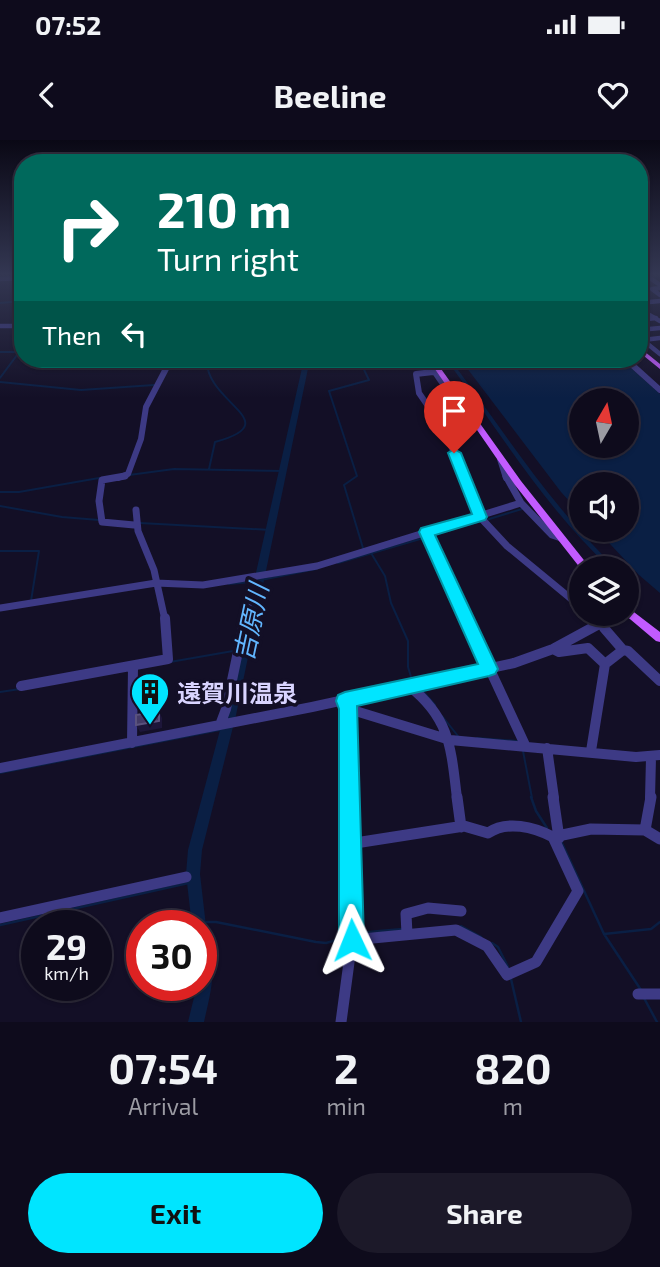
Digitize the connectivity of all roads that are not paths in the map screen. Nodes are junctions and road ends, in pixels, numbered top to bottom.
1 (648, 344) edge
2 (653, 348) junction
3 (660, 348) edge
4 (660, 354) edge
5 (166, 368) edge
6 (426, 368) edge
7 (433, 368) edge
8 (434, 368) edge
9 (635, 368) edge
10 (448, 385) junction
11 (660, 390) edge
12 (500, 459) junction
13 (520, 503) junction
14 (136, 510) dead end
15 (480, 517) junction
16 (134, 525) junction
17 (426, 532) junction
18 (561, 538) junction
19 (576, 556) edge
20 (254, 578) junction
21 (156, 583) junction
22 (569, 597) edge
23 (0, 608) edge
24 (639, 621) edge
25 (595, 626) edge
26 (604, 628) dead end
27 (660, 638) edge
28 (553, 649) junction
29 (623, 650) junction
30 (605, 664) junction
31 (133, 667) junction
32 (489, 669) junction
33 (660, 681) edge
34 (409, 686) junction
35 (21, 687) dead end
36 (347, 705) junction
37 (220, 725) junction
38 (450, 740) junction
39 (132, 743) junction
40 (526, 747) junction
41 (547, 748) junction
42 (591, 751) junction
43 (656, 757) edge
44 (0, 768) edge
45 (461, 827) junction
46 (645, 830) junction
47 (556, 837) junction
48 (660, 839) edge
49 (349, 844) junction
50 (186, 877) dead end
51 (461, 911) dead end
52 (0, 918) edge
53 (407, 933) junction
54 (352, 940) junction
55 (638, 994) dead end
56 (660, 994) edge
57 (341, 1022) edge

1 - 2 street
2 - 3 street
2 - 4 street
5 - 16 street
6 - 15 street
7 - 10 street
8 - 10 main road
9 - 11 street
10 - 12 main road
12 - 13 street
12 - 18 main road
13 - 15 street
13 - 18 street
14 - 16 street
15 - 17 street
15 - 22 street
16 - 21 street
17 - 20 street
17 - 32 street
18 - 19 main road
20 - 21 street
20 - 37 street
21 - 23 street
21 - 31 street
24 - 27 main road
25 - 28 street
26 - 29 street
28 - 30 street
28 - 32 street
29 - 30 street
29 - 33 street
30 - 42 street
31 - 35 street
31 - 39 street
32 - 34 street
32 - 40 street
34 - 36 street
34 - 38 street
36 - 37 street
36 - 38 street
36 - 49 street
37 - 39 street
38 - 40 street
38 - 45 street
39 - 44 street
40 - 41 street
41 - 42 street
41 - 47 street
42 - 43 street
43 - 46 street
45 - 47 street
45 - 49 street
46 - 47 street
46 - 48 street
47 - 53 street
49 - 54 street
50 - 52 street
51 - 53 street
53 - 54 street
54 - 57 street
55 - 56 street

